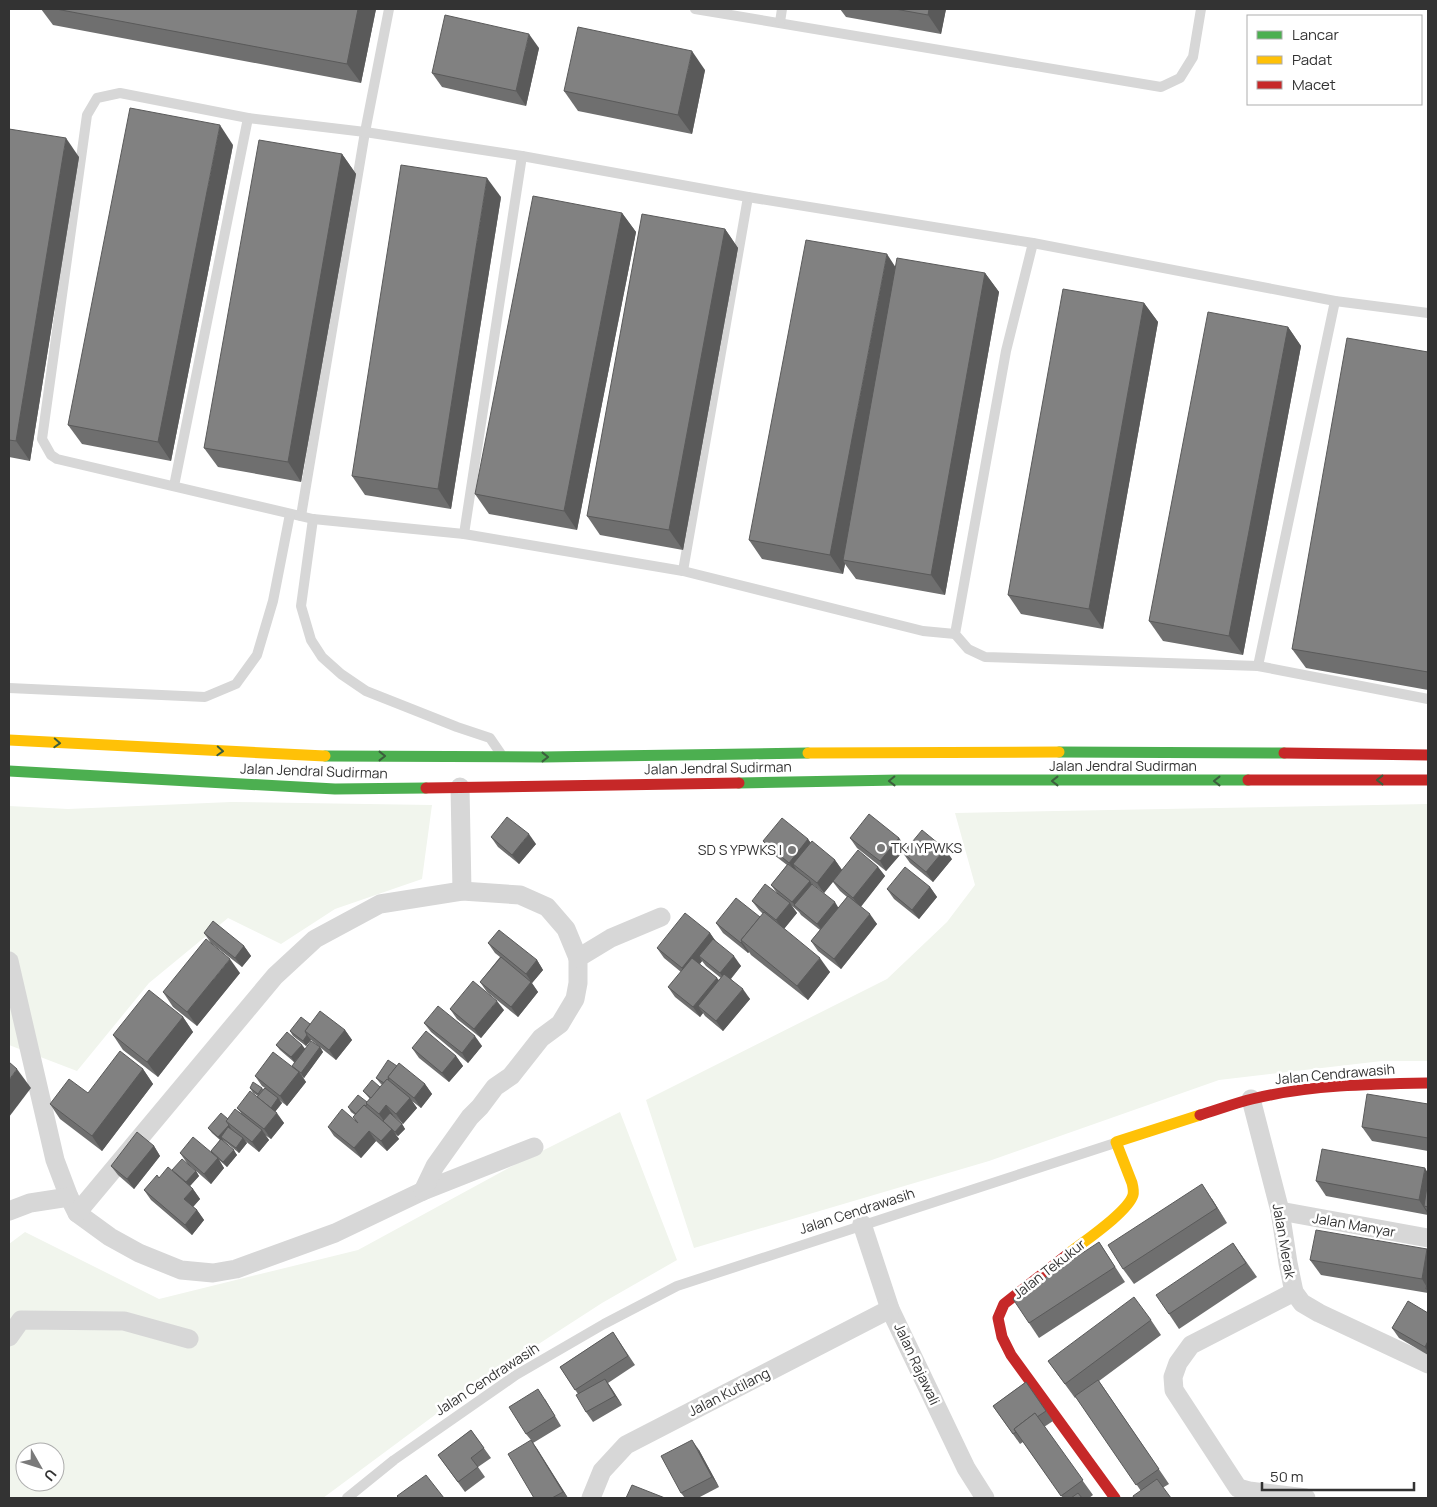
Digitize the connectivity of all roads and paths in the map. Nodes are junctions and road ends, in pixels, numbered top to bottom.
1 (389, 9) edge
2 (695, 9) edge
3 (782, 9) edge
4 (1201, 9) edge
5 (780, 22) junction
6 (248, 118) junction
7 (365, 132) junction
8 (522, 156) junction
9 (748, 197) junction
10 (1033, 243) junction
11 (1335, 301) junction
12 (1428, 314) edge
13 (174, 486) junction
14 (290, 514) junction
15 (301, 516) junction
16 (314, 519) junction
17 (464, 534) junction
18 (684, 571) junction
19 (955, 634) junction
20 (1258, 666) junction
21 (9, 688) edge
22 (1428, 699) edge
23 (9, 740) edge
24 (1428, 755) edge
25 (503, 757) junction
26 (9, 771) edge
27 (1428, 780) edge
28 (460, 787) junction
29 (462, 891) junction
30 (661, 917) dead end
31 (578, 958) junction
32 (9, 961) edge
33 (1428, 1083) edge
34 (1251, 1099) junction
35 (1116, 1142) junction
36 (534, 1147) dead end
37 (423, 1191) junction
38 (73, 1205) junction
39 (9, 1211) edge
40 (1280, 1211) junction
41 (862, 1224) junction
42 (1428, 1238) edge
43 (1294, 1292) junction
44 (890, 1309) junction
45 (9, 1337) edge
46 (189, 1339) dead end
47 (1428, 1364) edge
48 (347, 1498) edge
49 (591, 1498) edge
50 (984, 1498) edge
51 (1115, 1498) edge
52 (1306, 1498) edge

1 - 7 lane
2 - 5 lane
3 - 5 lane
4 - 5 lane
6 - 7 lane
6 - 13 lane
6 - 13 lane
7 - 8 lane
7 - 15 lane
8 - 9 lane
8 - 17 lane
9 - 10 lane
9 - 18 lane
10 - 11 lane
10 - 19 lane
11 - 12 lane
11 - 20 lane
13 - 14 lane
14 - 15 lane
14 - 21 lane
15 - 16 lane
16 - 17 lane
16 - 25 lane
17 - 18 lane
18 - 19 lane
19 - 20 lane
20 - 22 lane
23 -> 25 main road, Jalan Jendral Sudirman
25 -> 24 main road, Jalan Jendral Sudirman
26 - 28 main road, Jalan Jendral Sudirman
27 -> 28 main road, Jalan Jendral Sudirman
28 - 29 street
29 - 31 street
29 - 38 street
30 - 31 street
31 - 37 street
32 - 38 street
33 - 34 main road, Jalan Cendrawasih
34 - 35 main road, Jalan Cendrawasih
34 - 40 street, Jalan Merak
35 - 41 lane, Jalan Cendrawasih
35 - 51 main road, Jalan Tekukur
36 - 37 street
37 - 38 street
38 - 39 street
40 - 42 street, Jalan Manyar
40 - 43 street, Jalan Merak
41 - 44 street, Jalan Rajawali
41 - 48 lane, Jalan Cendrawasih
43 - 47 street, Jalan Merak
43 - 52 street
44 - 49 street, Jalan Kutilang
44 - 50 street, Jalan Rajawali
45 - 46 street

